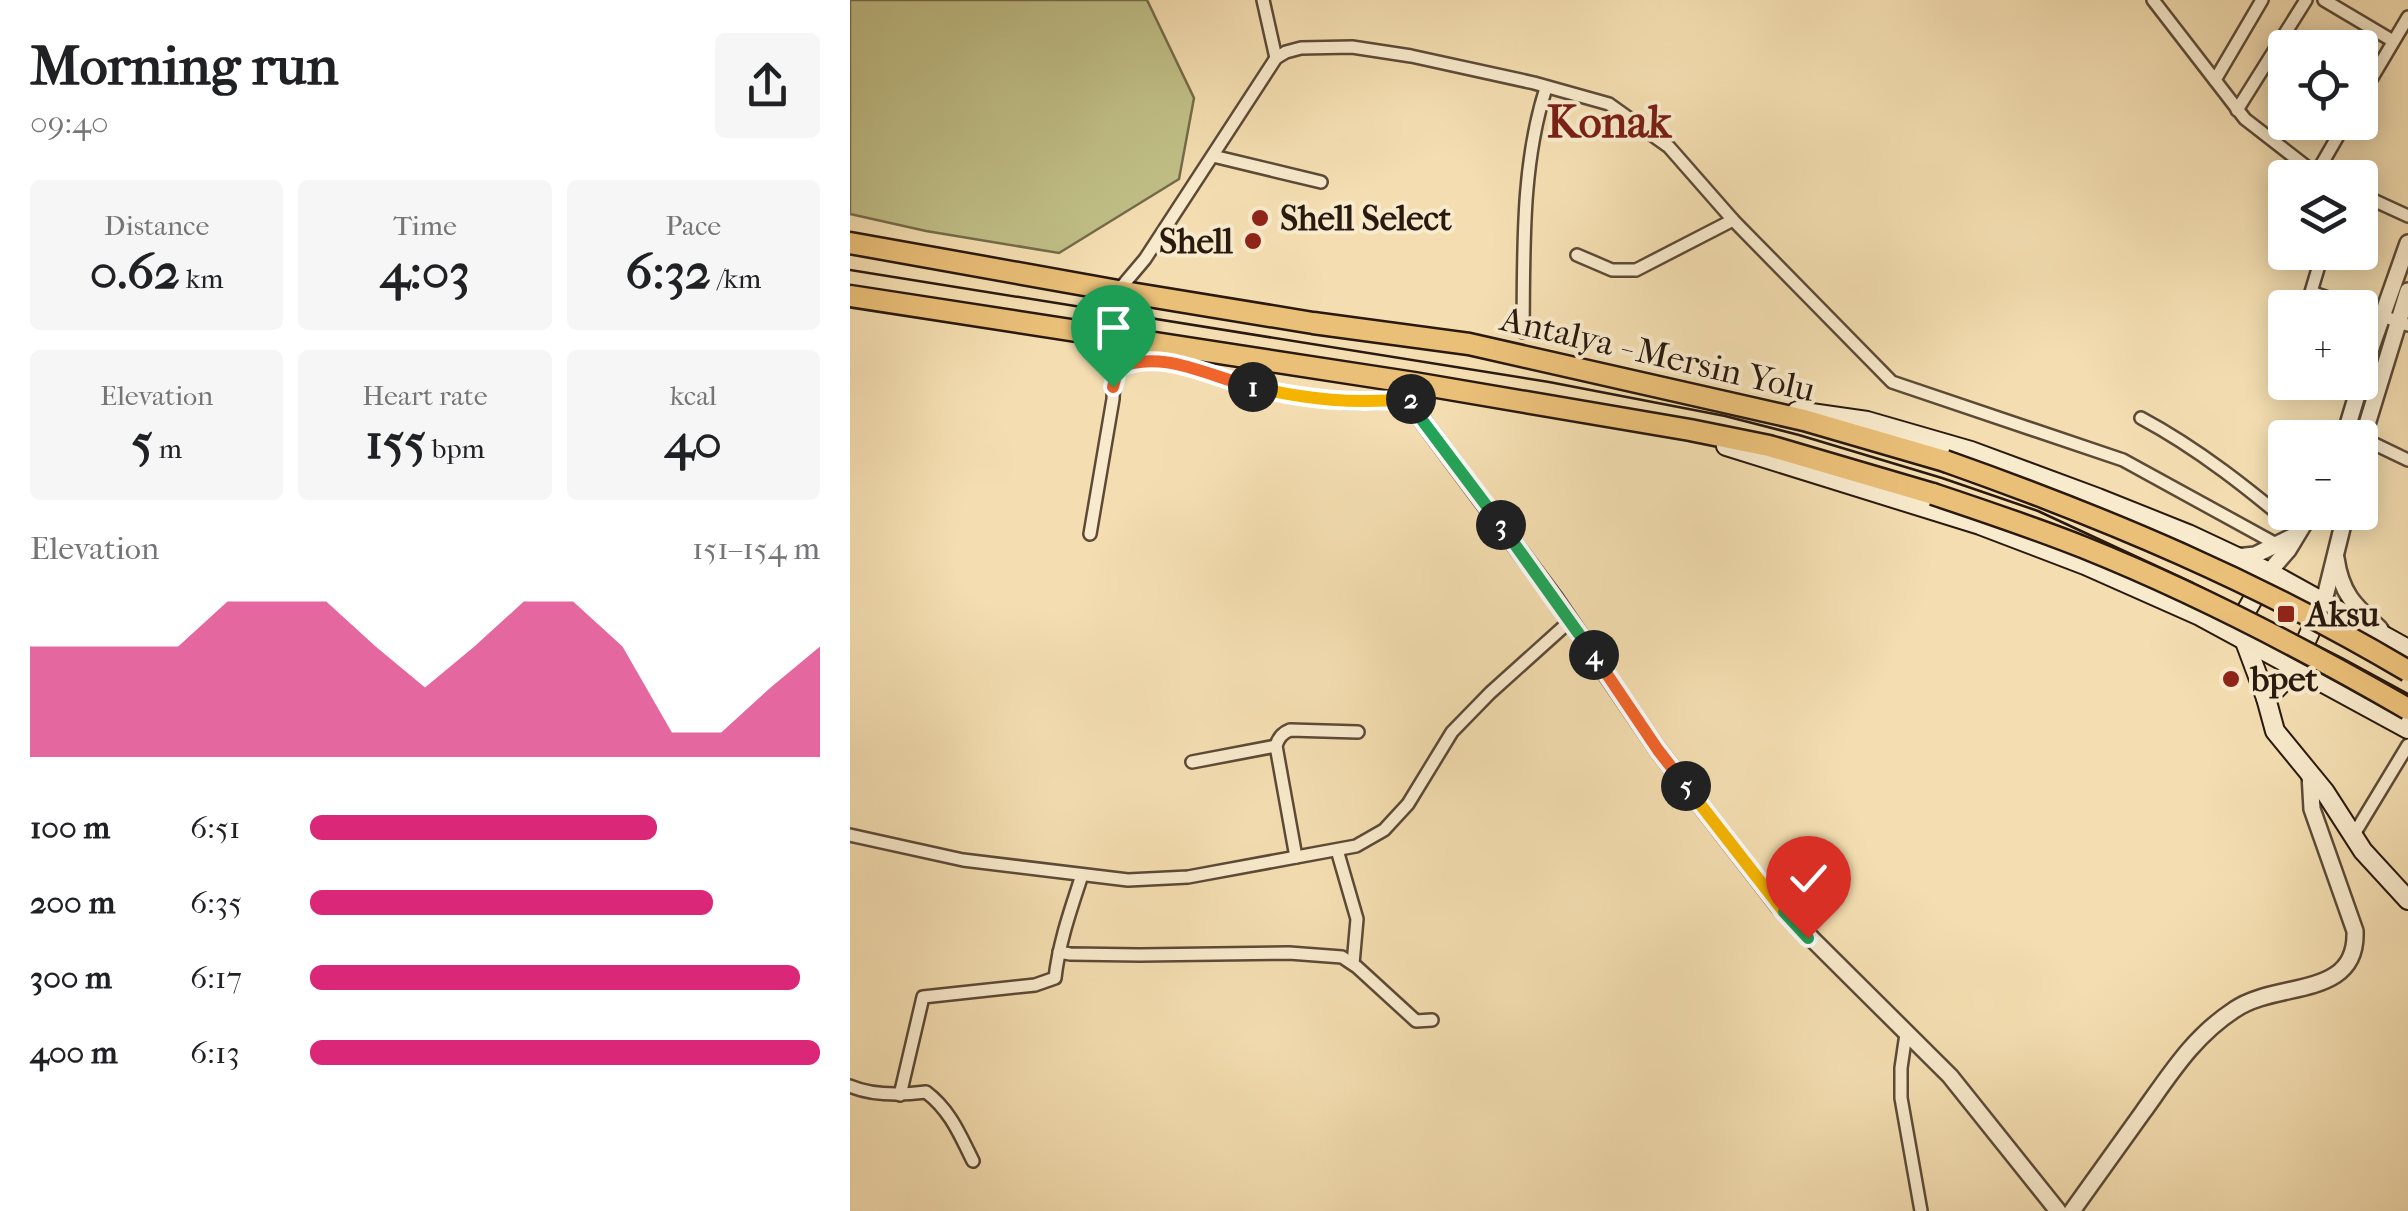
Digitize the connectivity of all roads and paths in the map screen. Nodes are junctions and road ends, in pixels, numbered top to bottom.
1 (1263, 0) edge
2 (2154, 0) edge
3 (2262, 0) edge
4 (2306, 0) edge
5 (2324, 0) edge
6 (2408, 16) edge
7 (2394, 41) junction
8 (1276, 58) junction
9 (2378, 68) edge
10 (2214, 80) junction
11 (1546, 88) junction
12 (2238, 110) junction
13 (1213, 156) junction
14 (2299, 160) edge
15 (1320, 182) dead end
16 (2378, 202) edge
17 (2408, 216) edge
18 (1733, 220) junction
19 (850, 243) edge
20 (2408, 244) edge
21 (1577, 255) dead end
22 (1118, 291) junction
23 (2408, 291) edge
24 (850, 296) edge
25 (2396, 321) edge
26 (1523, 332) dead end
27 (1416, 391) junction
28 (1730, 402) junction
29 (1600, 414) junction
30 (2141, 418) dead end
31 (2352, 420) edge
32 (2367, 420) edge
33 (2378, 449) edge
34 (2408, 460) edge
35 (2342, 530) edge
36 (2300, 532) junction
37 (1090, 534) dead end
38 (2278, 545) junction
39 (2236, 556) junction
40 (2336, 558) junction
41 (2269, 572) junction
42 (2324, 601) junction
43 (1570, 621) junction
44 (2244, 638) junction
45 (2390, 639) junction
46 (2408, 649) edge
47 (2293, 666) junction
48 (2408, 672) edge
49 (2266, 698) junction
50 (2408, 709) edge
51 (2408, 729) edge
52 (1358, 732) dead end
53 (2408, 744) edge
54 (1276, 746) junction
55 (1192, 762) dead end
56 (2310, 774) junction
57 (850, 835) edge
58 (2354, 836) junction
59 (1337, 850) junction
60 (1296, 857) junction
61 (1082, 875) junction
62 (2407, 897) edge
63 (1059, 952) junction
64 (1353, 964) junction
65 (1432, 1020) dead end
66 (1906, 1034) junction
67 (850, 1086) edge
68 (900, 1095) junction
69 (973, 1162) dead end
70 (1921, 1211) edge
71 (2058, 1211) edge
72 (2072, 1211) edge

1 - 8 street
2 - 10 street
3 - 10 street
4 - 12 street
5 - 7 street
6 - 7 street
7 - 9 street
8 - 11 street
8 - 13 street
10 - 12 street
11 - 18 street
11 - 26 street
12 - 14 street
13 - 15 street
13 - 22 street
16 - 17 street
18 - 21 street
18 - 38 street
19 - 22 highway, Antalya - Mersin Yolu
20 - 25 street
22 - 28 highway, Antalya - Mersin Yolu
23 - 25 street
24 - 27 highway, Antalya - Mersin Yolu
25 - 31 street
25 - 32 street
27 - 29 highway, Antalya - Mersin Yolu
27 - 37 street
27 - 43 street
28 - 39 main road
28 - 48 highway, Antalya - Mersin Yolu, bridge
29 - 44 main road
29 - 50 highway, Antalya - Mersin Yolu, bridge
30 - 36 street
33 - 34 street
35 - 40 street
36 - 38 street
36 - 41 street
38 - 39 street
39 - 41 main road
40 - 42 street
40 - 45 street
41 - 42 main road
41 - 44 main road
42 - 45 main road
42 - 47 main road
43 - 59 street
43 - 66 street
44 - 47 main road
44 - 49 main road
45 - 46 main road
47 - 49 main road
47 - 51 main road
49 - 56 main road
52 - 54 street
53 - 58 street
54 - 55 street
54 - 60 street
56 - 58 main road
56 - 72 street
57 - 61 street
58 - 62 main road
59 - 60 street
59 - 64 street
60 - 61 street
61 - 63 street
63 - 64 street
63 - 68 street
64 - 65 street
66 - 70 street
66 - 71 street
67 - 68 street
68 - 69 street

